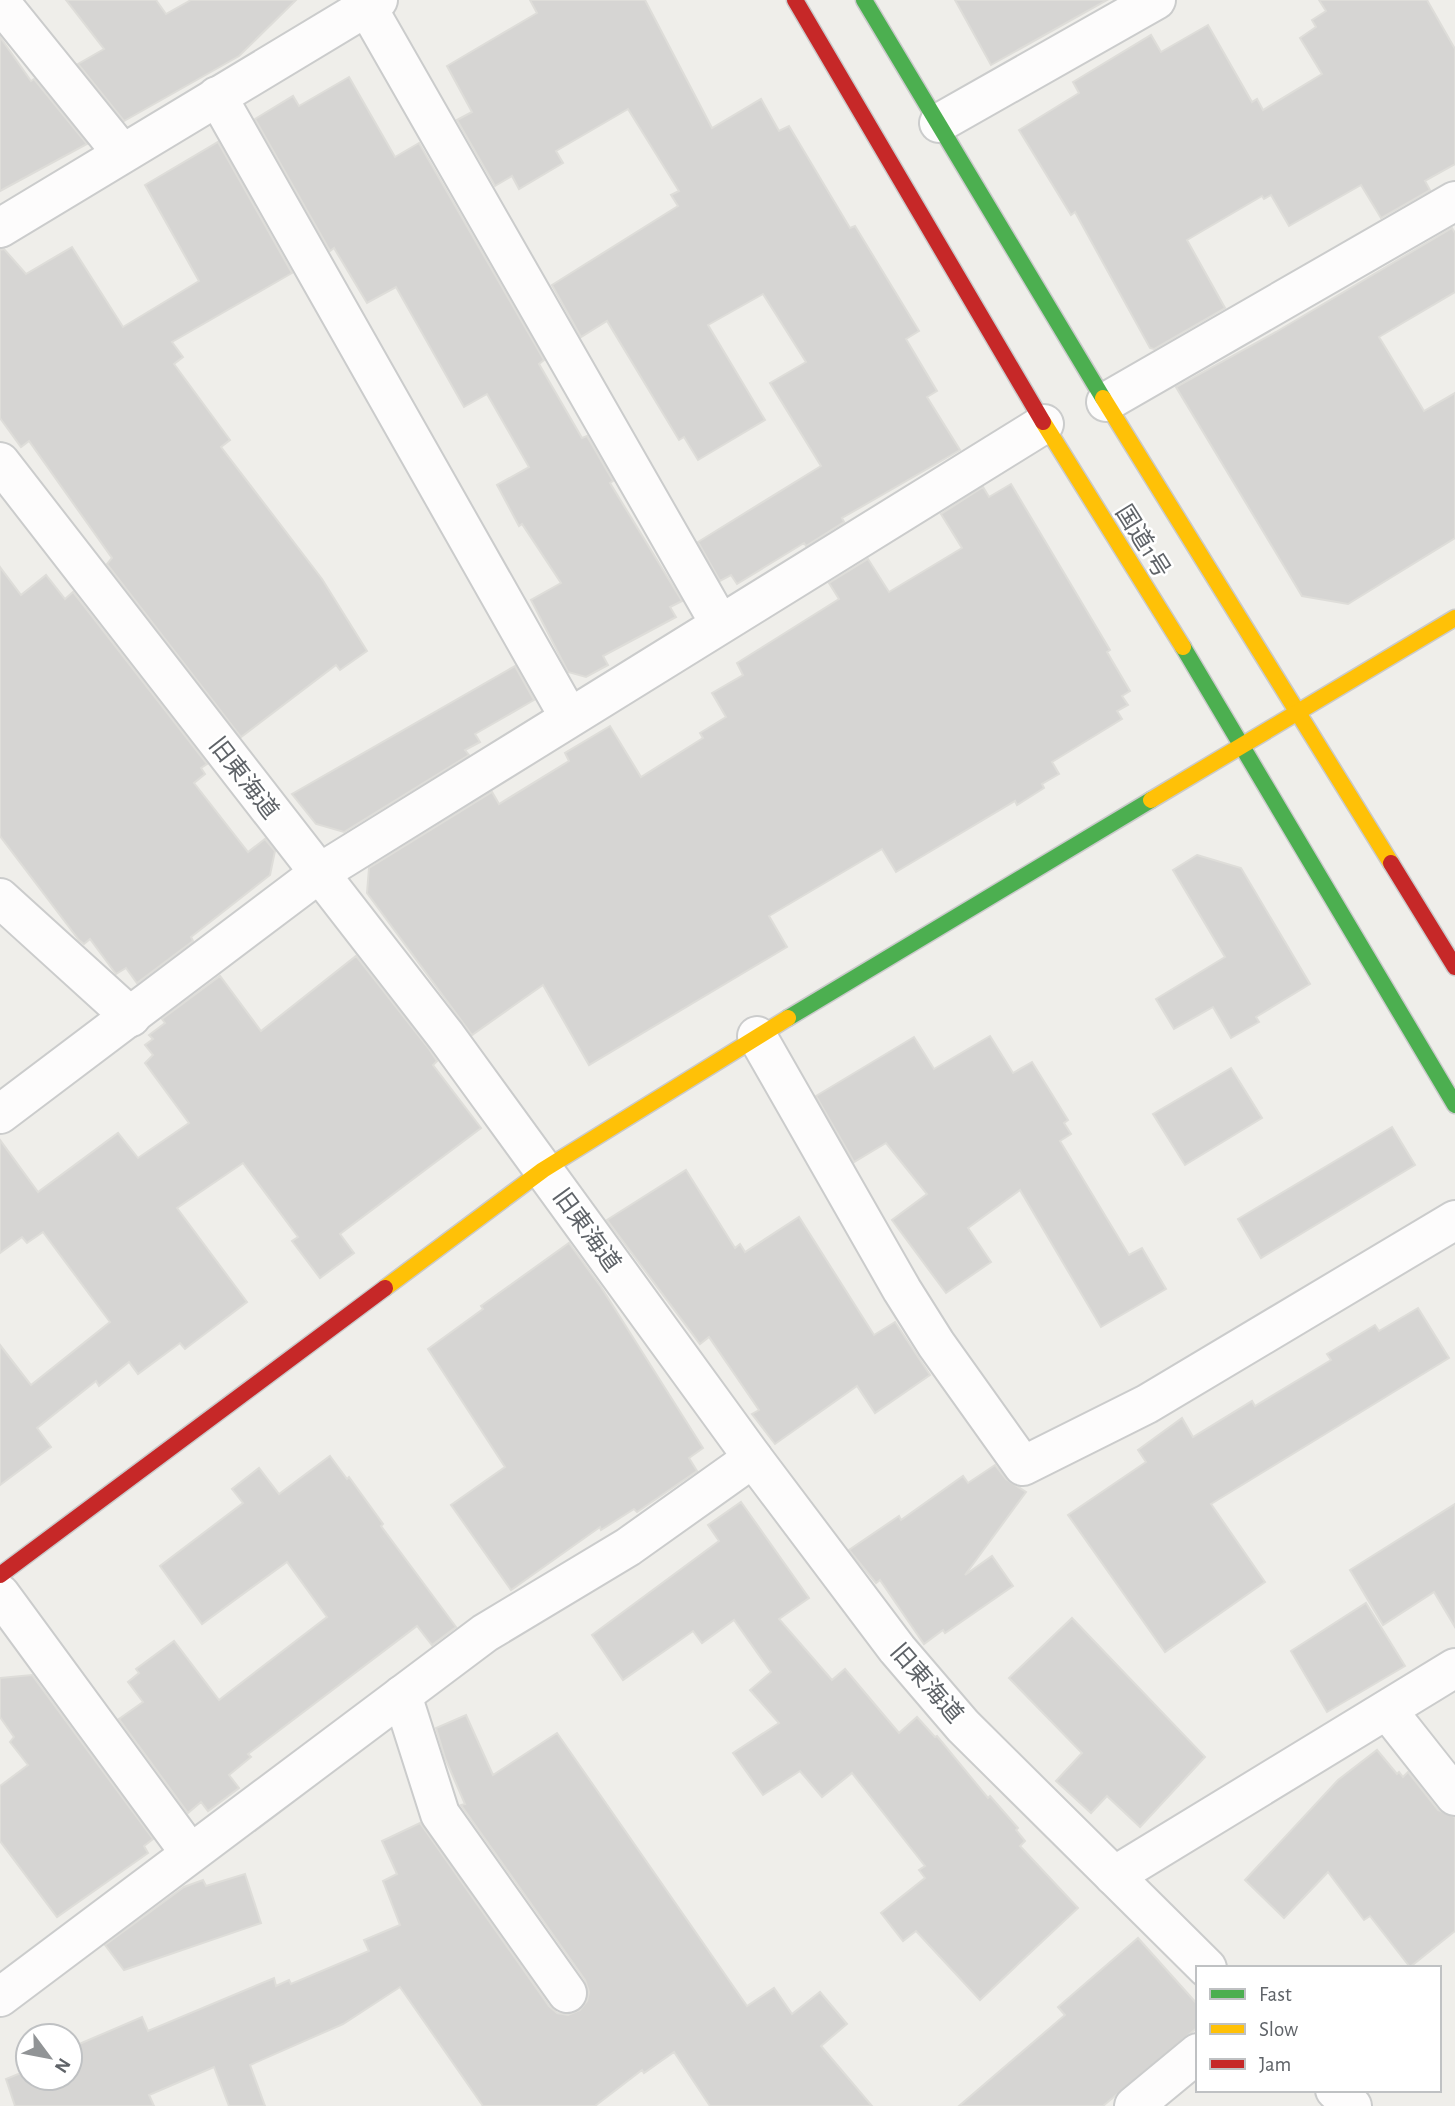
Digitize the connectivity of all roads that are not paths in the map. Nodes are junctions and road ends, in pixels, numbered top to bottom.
1 (795, 0) edge
2 (864, 0) edge
3 (1156, 0) edge
4 (0, 2) edge
5 (370, 2) edge
6 (217, 96) junction
7 (939, 123) junction
8 (122, 153) junction
9 (1455, 201) edge
10 (0, 228) edge
11 (1106, 402) junction
12 (1044, 424) junction
13 (0, 462) edge
14 (1455, 618) edge
15 (720, 624) junction
16 (1298, 711) junction
17 (569, 717) junction
18 (1242, 743) junction
19 (318, 874) junction
20 (0, 898) edge
21 (1455, 967) edge
22 (131, 1017) junction
23 (757, 1036) junction
24 (1455, 1105) edge
25 (0, 1114) edge
26 (543, 1170) junction
27 (1455, 1220) edge
28 (753, 1458) junction
29 (0, 1574) edge
30 (0, 1594) edge
31 (1455, 1668) edge
32 (402, 1695) junction
33 (1387, 1710) junction
34 (1455, 1796) edge
35 (190, 1853) junction
36 (1114, 1876) junction
37 (1205, 1966) edge
38 (567, 1993) dead end
39 (0, 1997) edge
40 (1196, 2055) edge
41 (1337, 2092) edge
42 (1134, 2106) edge
43 (1352, 2106) edge

1 - 12 main road, 国道1号
2 - 7 main road, 国道1号
3 - 7 street
4 - 8 street
5 - 6 street
5 - 15 street
6 - 8 street
6 - 17 street
7 - 11 main road, 国道1号
8 - 10 street
9 - 11 street
11 - 16 main road, 国道1号
12 - 15 street
12 - 18 main road, 国道1号
13 - 19 street, 旧東海道
14 - 16 main road
15 - 17 street
16 - 18 main road
16 - 21 main road, 国道1号
17 - 19 street
18 - 23 main road
18 - 24 main road, 国道1号
19 - 22 street
19 - 26 street, 旧東海道
20 - 22 street
22 - 25 street
23 - 26 main road
23 - 27 street
26 - 28 street, 旧東海道
26 - 29 main road
28 - 32 street
28 - 36 street, 旧東海道
30 - 35 street
31 - 33 street
32 - 35 street
32 - 38 street
33 - 34 street
33 - 36 street
35 - 39 street
36 - 37 street, 旧東海道
40 - 42 street
41 - 43 street

